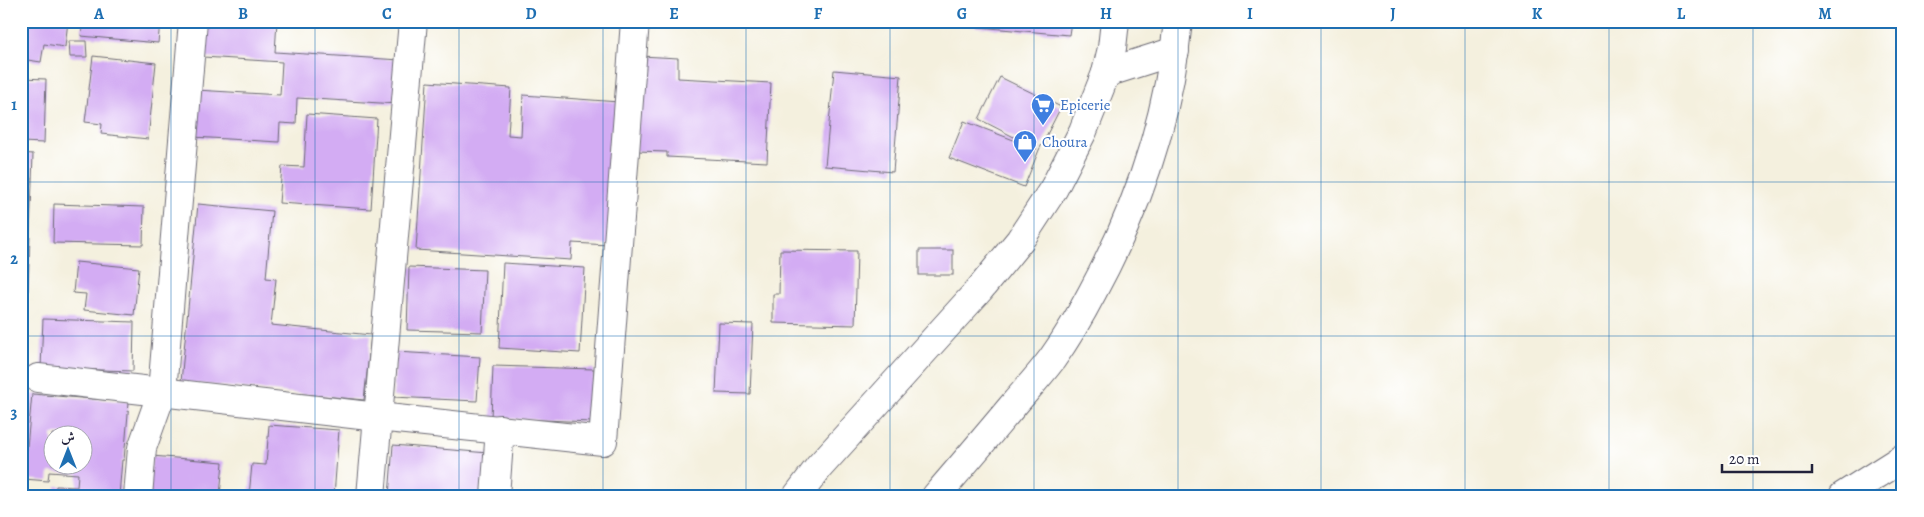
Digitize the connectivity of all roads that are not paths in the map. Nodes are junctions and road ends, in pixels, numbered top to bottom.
1 (193, 21) edge
2 (413, 21) edge
3 (635, 21) edge
4 (1115, 21) edge
5 (1178, 21) edge
6 (1175, 51) junction
7 (1106, 73) junction
8 (38, 378) dead end
9 (162, 392) junction
10 (378, 417) junction
11 (500, 429) junction
12 (1903, 458) edge
13 (138, 496) edge
14 (371, 496) edge
15 (495, 496) edge
16 (797, 496) edge
17 (936, 496) edge
18 (1843, 496) edge

1 - 9 main road
2 - 10 main road
3 - 11 main road
4 - 7 main road
5 - 6 main road
6 - 7 main road
6 - 17 main road
7 - 16 main road
8 - 9 main road
9 - 10 main road
9 - 13 main road
10 - 11 main road
10 - 14 main road
11 - 15 main road
12 - 18 main road

